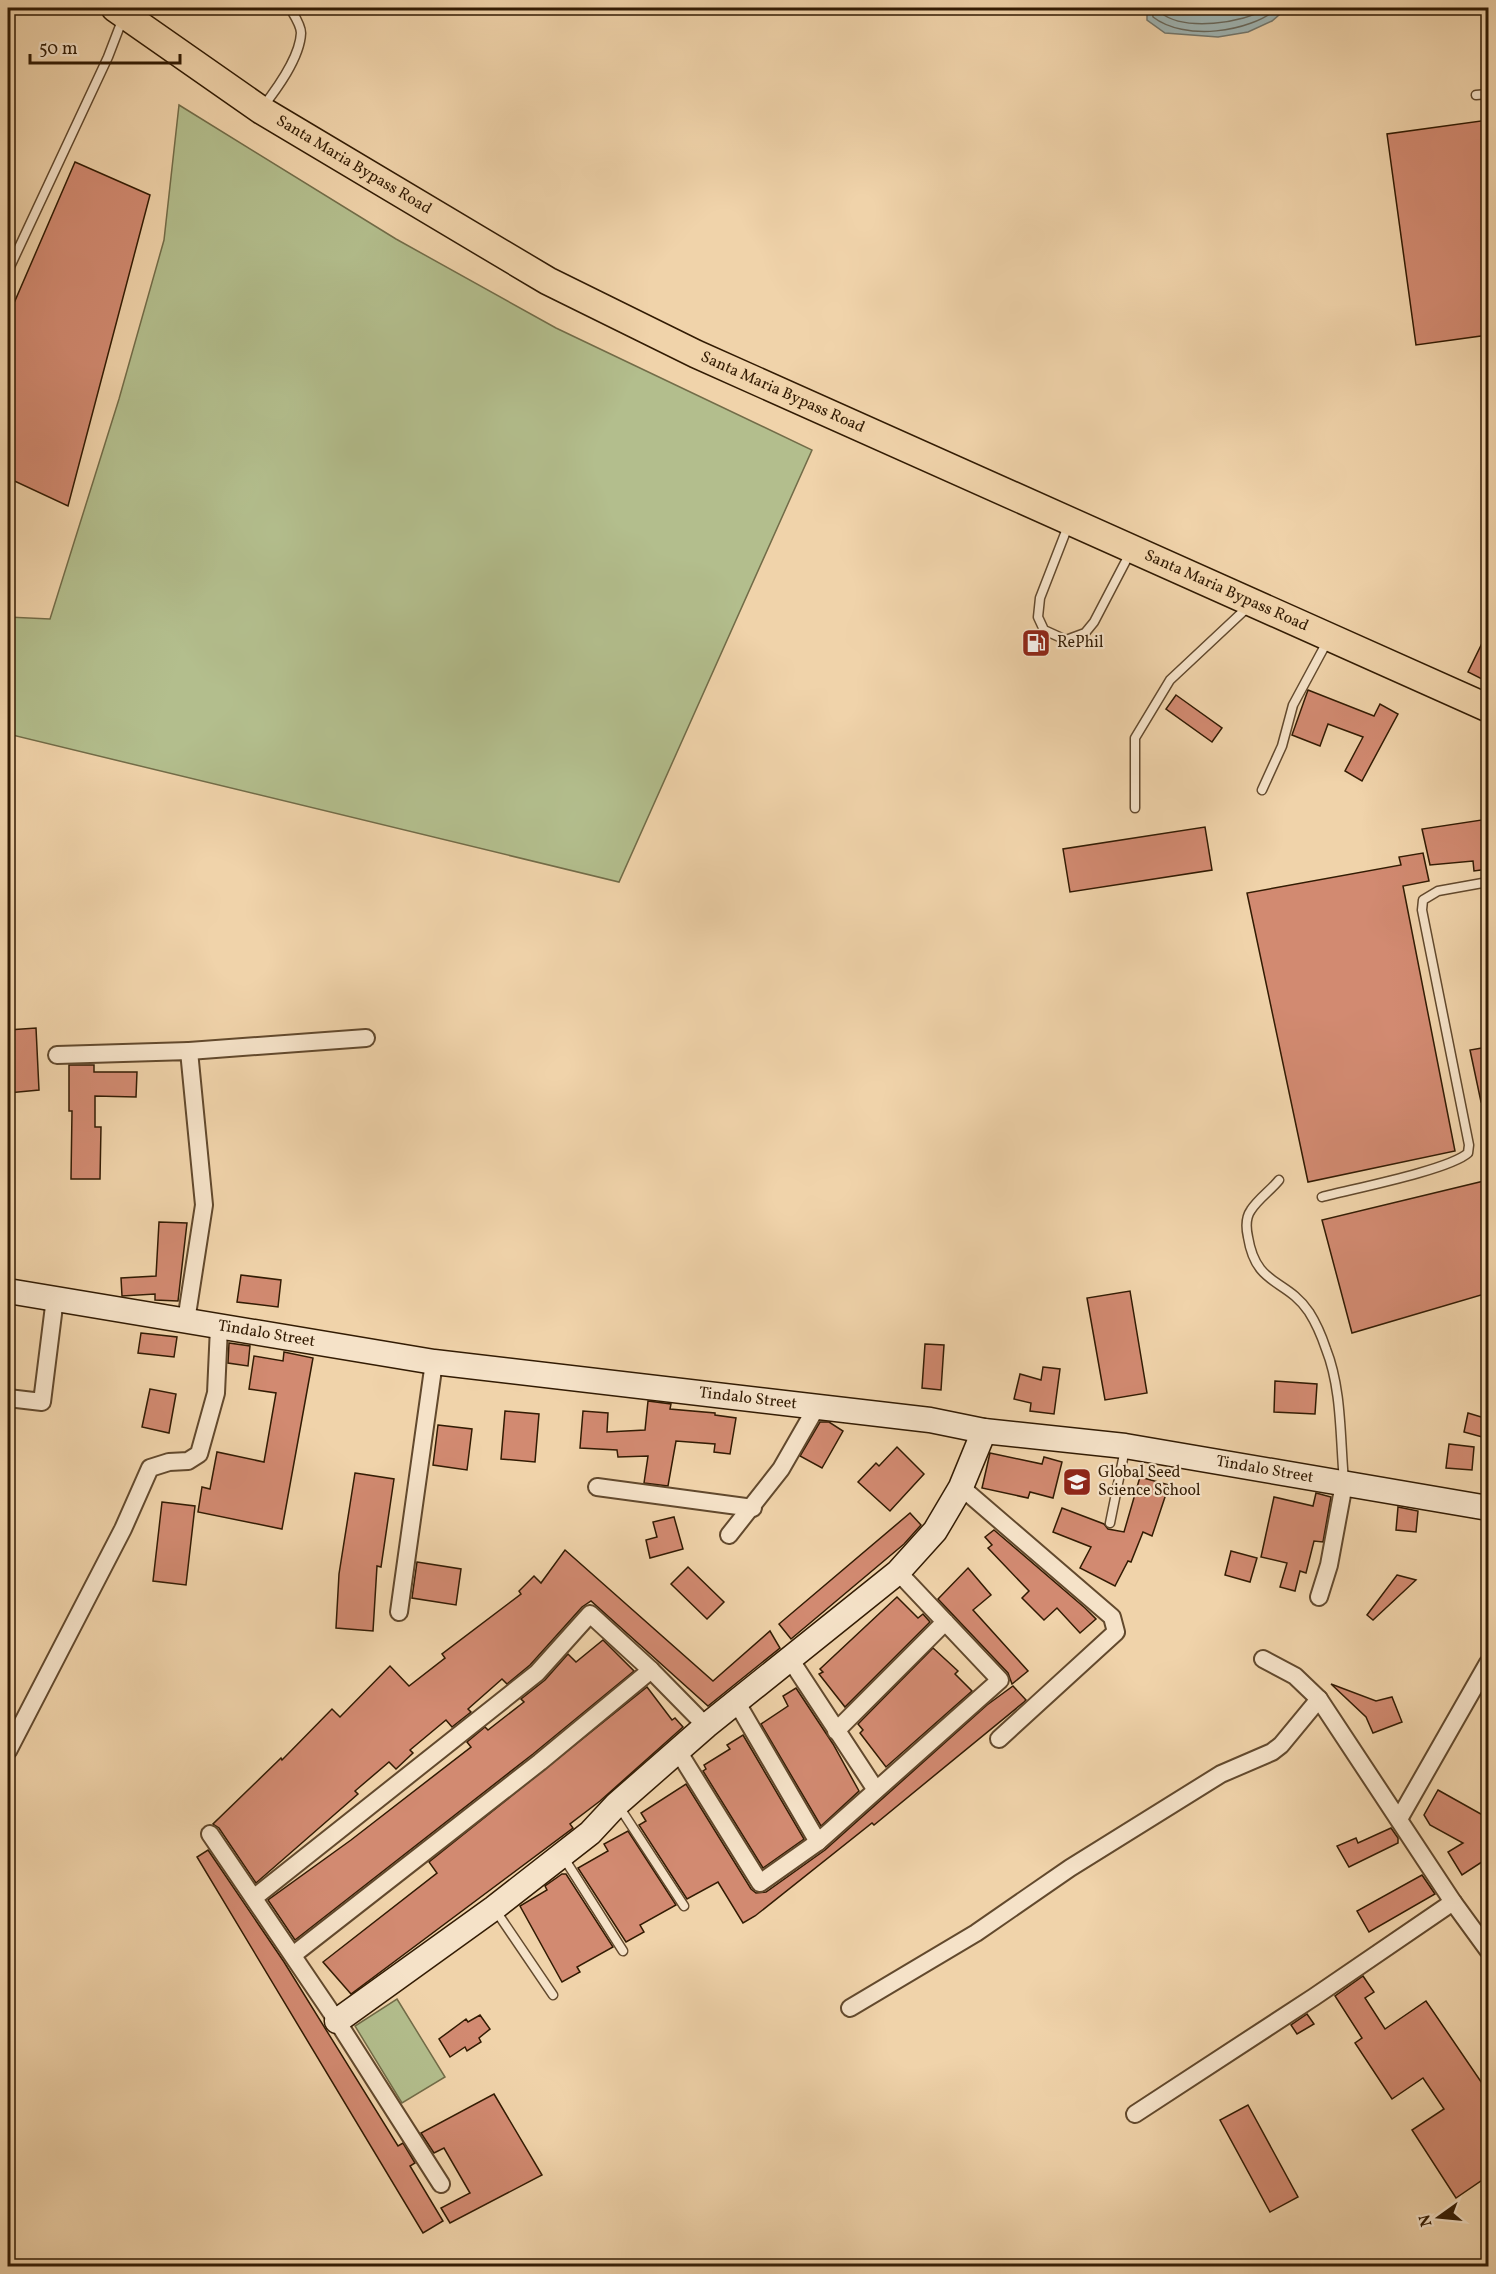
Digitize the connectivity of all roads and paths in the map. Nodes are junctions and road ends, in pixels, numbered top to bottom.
1 (290, 8) edge
2 (119, 11) edge
3 (1488, 94) edge
4 (1476, 95) dead end
5 (261, 110) junction
6 (8, 271) edge
7 (1070, 519) junction
8 (1132, 548) junction
9 (1253, 602) junction
10 (1330, 637) junction
11 (1488, 708) edge
12 (1262, 790) dead end
13 (1136, 808) dead end
14 (1488, 882) edge
15 (366, 1038) dead end
16 (189, 1051) junction
17 (57, 1055) dead end
18 (1280, 1180) dead end
19 (1322, 1197) dead end
20 (8, 1291) edge
21 (55, 1298) junction
22 (186, 1322) junction
23 (219, 1328) junction
24 (434, 1362) junction
25 (8, 1398) edge
26 (816, 1408) junction
27 (984, 1431) junction
28 (1125, 1446) junction
29 (1344, 1484) junction
30 (597, 1487) dead end
31 (961, 1487) junction
32 (753, 1508) junction
33 (1488, 1508) edge
34 (1110, 1522) dead end
35 (729, 1536) dead end
36 (898, 1572) junction
37 (1319, 1597) dead end
38 (399, 1612) dead end
39 (945, 1622) junction
40 (790, 1659) junction
41 (1263, 1659) dead end
42 (1488, 1663) edge
43 (651, 1670) junction
44 (1319, 1699) junction
45 (737, 1703) junction
46 (706, 1726) junction
47 (836, 1731) junction
48 (999, 1739) dead end
49 (8, 1751) edge
50 (678, 1751) junction
51 (876, 1790) junction
52 (617, 1804) junction
53 (1400, 1819) junction
54 (210, 1834) dead end
55 (818, 1842) junction
56 (562, 1855) junction
57 (255, 1897) junction
58 (1453, 1902) junction
59 (684, 1906) dead end
60 (494, 1908) junction
61 (1488, 1950) edge
62 (623, 1951) dead end
63 (293, 1955) junction
64 (554, 1995) dead end
65 (850, 2008) dead end
66 (338, 2021) junction
67 (1135, 2114) dead end
68 (441, 2184) dead end

1 - 5 lane
2 - 5 main road, Santa Maria Bypass Road
2 - 6 lane
3 - 4 lane
5 - 7 main road, Santa Maria Bypass Road
7 - 8 main road, Santa Maria Bypass Road
7 - 8 lane
8 - 9 main road, Santa Maria Bypass Road
9 - 10 main road, Santa Maria Bypass Road
9 - 13 lane
10 - 11 main road, Santa Maria Bypass Road
10 - 12 lane
14 - 19 lane
15 - 16 street
16 - 17 street
16 - 22 street
18 - 29 lane
20 - 21 main road, Tindalo Street
21 - 22 main road, Tindalo Street
21 - 25 street
22 - 23 main road, Tindalo Street
23 - 24 main road, Tindalo Street
23 - 49 street
24 - 26 main road, Tindalo Street
24 - 38 street
26 - 27 main road, Tindalo Street
26 - 32 street
27 - 28 main road, Tindalo Street
27 - 31 main road
28 - 29 main road, Tindalo Street
28 - 34 lane
29 - 33 main road, Tindalo Street
29 - 37 street
30 - 32 street
31 - 36 main road
31 - 48 street
32 - 35 street
36 - 39 street
36 - 40 main road
39 - 47 street
39 - 51 street
40 - 45 main road
40 - 47 street
41 - 44 street
42 - 53 street
43 - 46 street
43 - 57 street
43 - 63 street
44 - 53 street
44 - 65 street
45 - 46 main road
45 - 55 street
46 - 50 main road
47 - 51 street
50 - 52 main road
50 - 55 street
51 - 55 street
52 - 56 main road
52 - 59 lane
53 - 58 street
54 - 57 street
56 - 60 main road
56 - 62 lane
57 - 63 street
58 - 61 street
58 - 67 street
60 - 64 lane
60 - 66 main road
63 - 66 street
66 - 68 street

